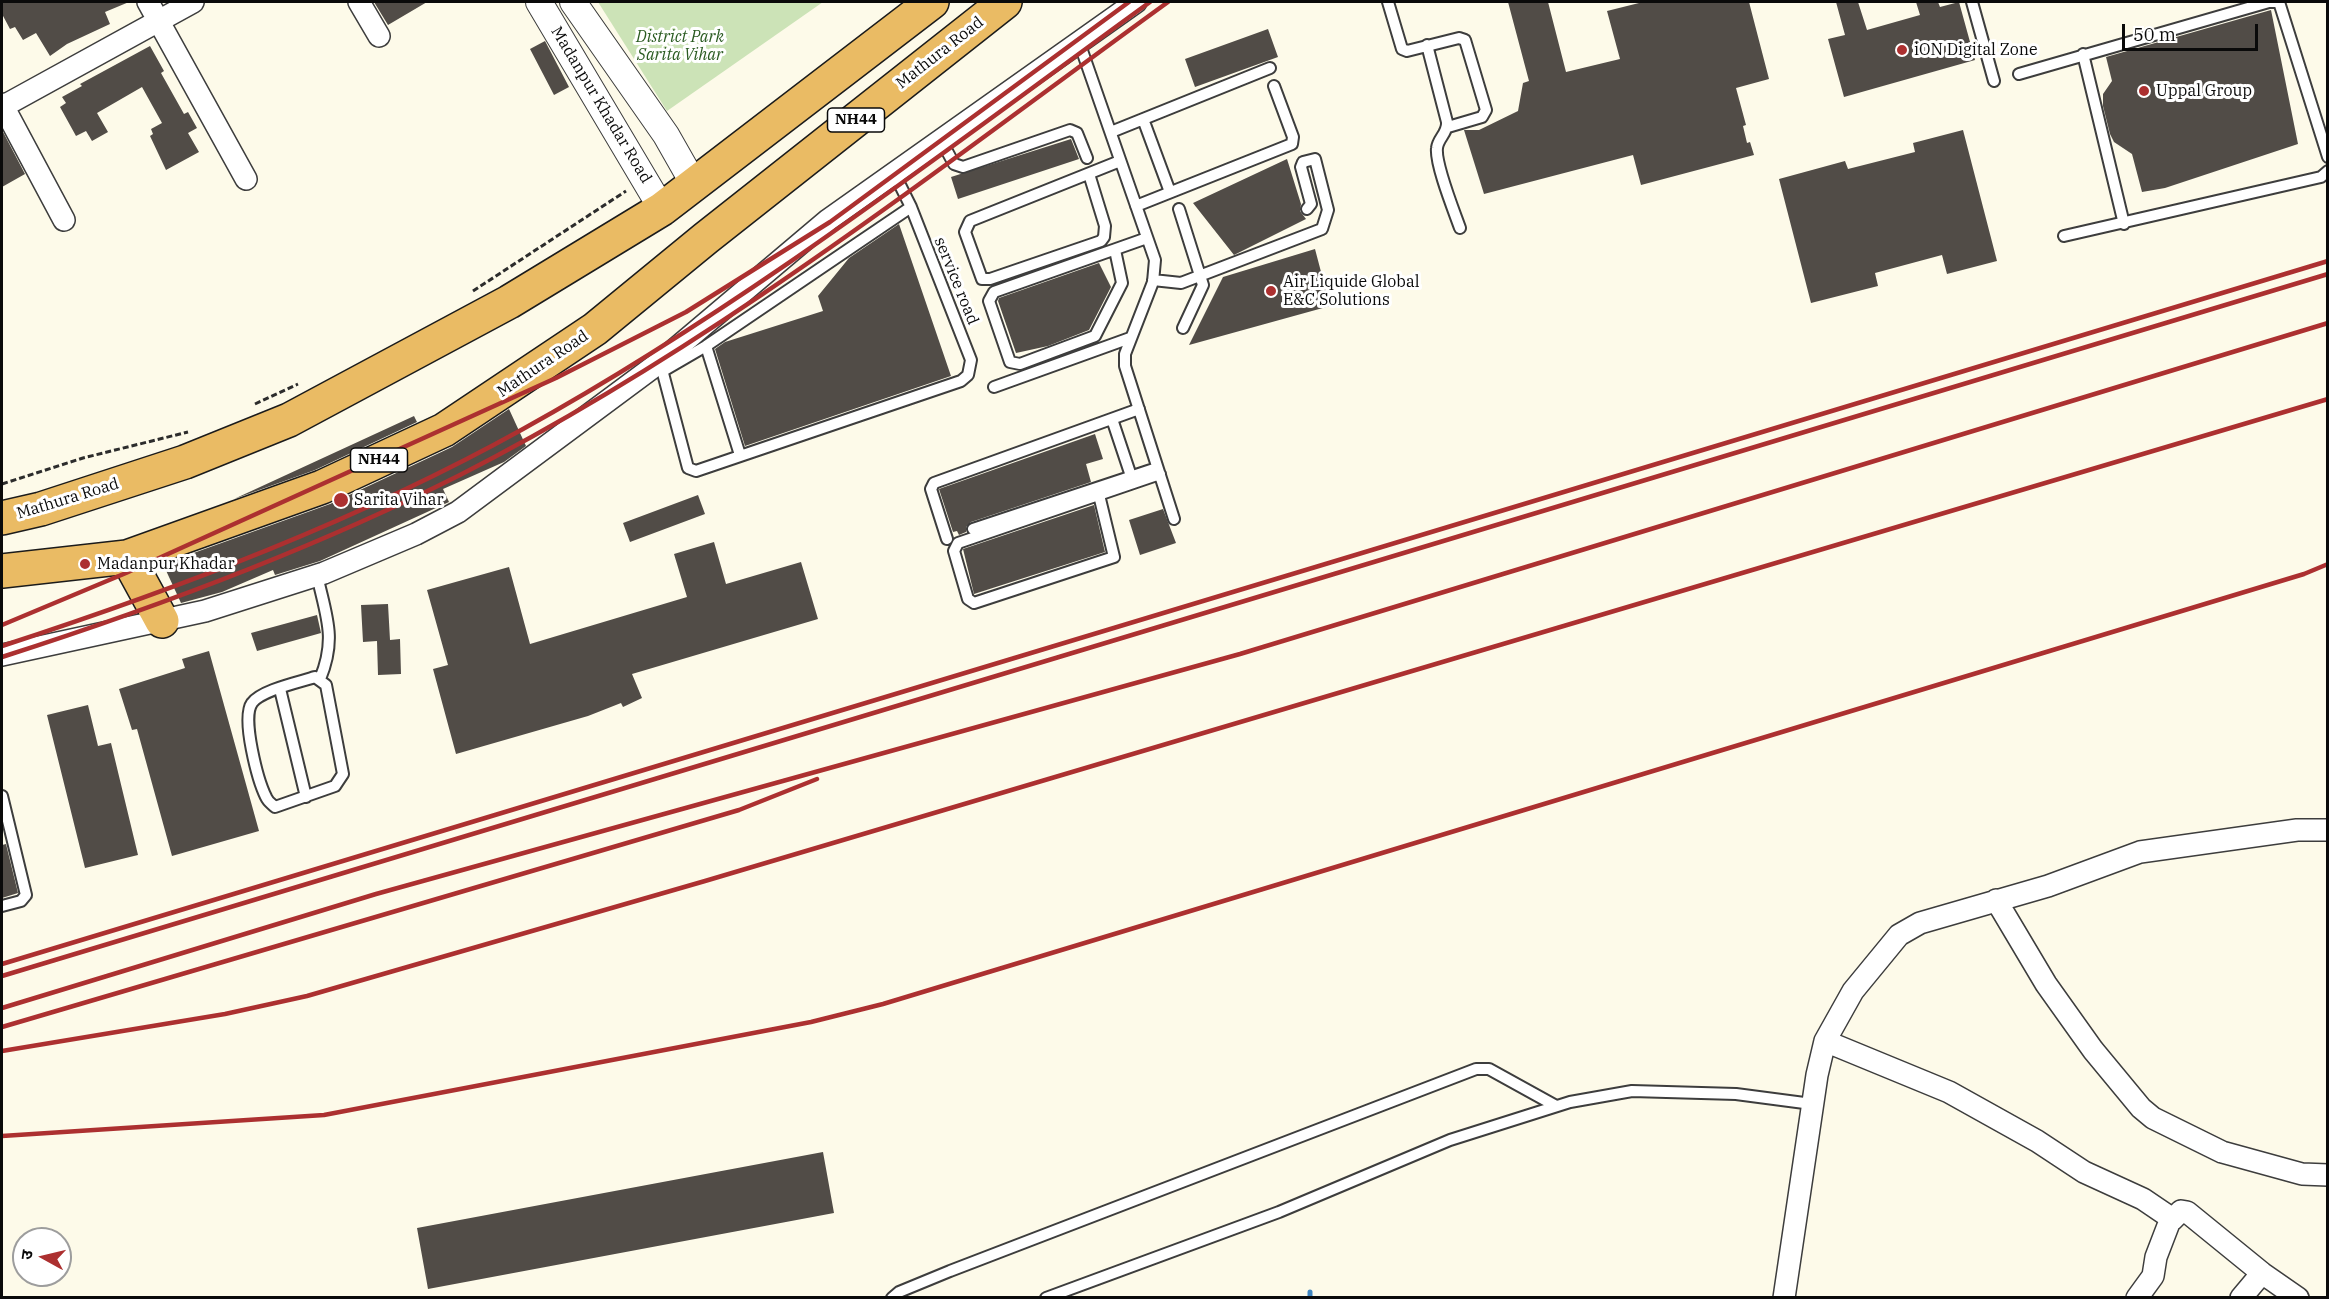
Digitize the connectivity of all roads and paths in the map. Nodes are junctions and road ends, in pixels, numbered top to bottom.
1 (148, 2) edge
2 (194, 2) edge
3 (360, 2) edge
4 (539, 2) edge
5 (573, 2) edge
6 (932, 2) edge
7 (1005, 2) edge
8 (1136, 2) edge
9 (1388, 2) edge
10 (1972, 2) edge
11 (158, 21) junction
12 (379, 36) dead end
13 (1079, 42) junction
14 (1427, 45) junction
15 (2083, 54) junction
16 (1270, 68) dead end
17 (2019, 74) dead end
18 (1994, 81) dead end
19 (1274, 86) dead end
20 (2, 106) edge
21 (1143, 119) junction
22 (1448, 127) junction
23 (1111, 132) junction
24 (941, 140) junction
25 (2328, 157) edge
26 (1087, 158) dead end
27 (1120, 160) junction
28 (2328, 171) edge
29 (894, 173) junction
30 (1089, 174) junction
31 (246, 179) dead end
32 (695, 186) junction
33 (629, 188) dead end
34 (1170, 192) junction
35 (1136, 206) junction
36 (911, 207) junction
37 (662, 209) junction
38 (1179, 209) dead end
39 (1307, 209) dead end
40 (64, 220) dead end
41 (2124, 224) junction
42 (1460, 228) dead end
43 (2064, 236) dead end
44 (1148, 238) junction
45 (1115, 250) junction
46 (1201, 275) junction
47 (1153, 280) junction
48 (471, 292) dead end
49 (1183, 328) dead end
50 (1130, 338) junction
51 (706, 346) junction
52 (661, 367) junction
53 (299, 384) dead end
54 (994, 387) dead end
55 (246, 408) dead end
56 (1139, 409) junction
57 (1112, 419) junction
58 (194, 430) dead end
59 (740, 455) junction
60 (1159, 471) junction
61 (1131, 476) junction
62 (2, 484) edge
63 (1099, 495) junction
64 (2, 518) edge
65 (1174, 519) dead end
66 (973, 529) dead end
67 (947, 539) dead end
68 (127, 557) junction
69 (2, 571) edge
70 (317, 575) junction
71 (162, 621) junction
72 (2, 655) edge
73 (320, 679) junction
74 (280, 689) junction
75 (2, 796) edge
76 (306, 797) junction
77 (2328, 830) edge
78 (1996, 900) junction
79 (2, 906) edge
80 (1825, 1041) junction
81 (1812, 1104) junction
82 (1556, 1106) junction
83 (2328, 1174) edge
84 (2172, 1220) junction
85 (2262, 1273) junction
86 (892, 1298) edge
87 (1046, 1298) edge
88 (1784, 1298) edge
89 (2137, 1298) edge
90 (2241, 1298) edge
91 (2298, 1298) edge

1 - 11 street
2 - 11 street
3 - 12 street
4 - 37 street, Madanpur Khadar Road
5 - 32 street, Madanpur Khadar Road
6 - 32 highway, Mathura Road / NH44
7 - 68 highway, Mathura Road / NH44
8 - 13 street
9 - 14 lane
10 - 18 lane
11 - 20 street
11 - 31 street
13 - 23 lane
13 - 24 street
14 - 22 lane
14 - 22 lane
15 - 17 lane
15 - 25 lane
15 - 41 lane
16 - 21 lane
19 - 34 lane
20 - 40 street
21 - 23 lane
21 - 34 lane
22 - 42 lane
23 - 27 lane
24 - 26 lane
24 - 29 street
27 - 30 lane
27 - 35 lane
28 - 41 lane
29 - 36 lane
29 - 52 street
30 - 30 lane
32 - 37 highway, Mathura Road / NH44
33 - 48 path
34 - 35 lane
35 - 44 lane
36 - 51 lane
36 - 59 lane, service road
37 - 64 highway, Mathura Road / NH44
38 - 46 lane
39 - 46 lane
41 - 43 lane
44 - 45 lane
44 - 47 lane
45 - 45 lane
46 - 47 lane
46 - 49 lane
47 - 50 lane
50 - 54 lane
50 - 56 lane
51 - 52 lane
51 - 59 lane
52 - 59 lane, service road
52 - 70 street
53 - 55 path
56 - 57 lane
56 - 60 lane
57 - 61 lane
57 - 67 lane
58 - 62 path
60 - 61 lane
60 - 63 lane
60 - 65 lane
61 - 66 lane
63 - 63 lane
68 - 69 highway, Mathura Road / NH44
68 - 71 highway
70 - 71 street
70 - 73 lane
71 - 72 street
73 - 74 lane
73 - 76 lane
74 - 76 lane
74 - 76 lane
75 - 79 lane
77 - 78 street
78 - 80 street
78 - 83 street
80 - 81 street
80 - 84 street
81 - 82 lane
81 - 88 street
82 - 86 lane
82 - 87 lane
84 - 85 street
84 - 89 street
85 - 90 street
85 - 91 street

